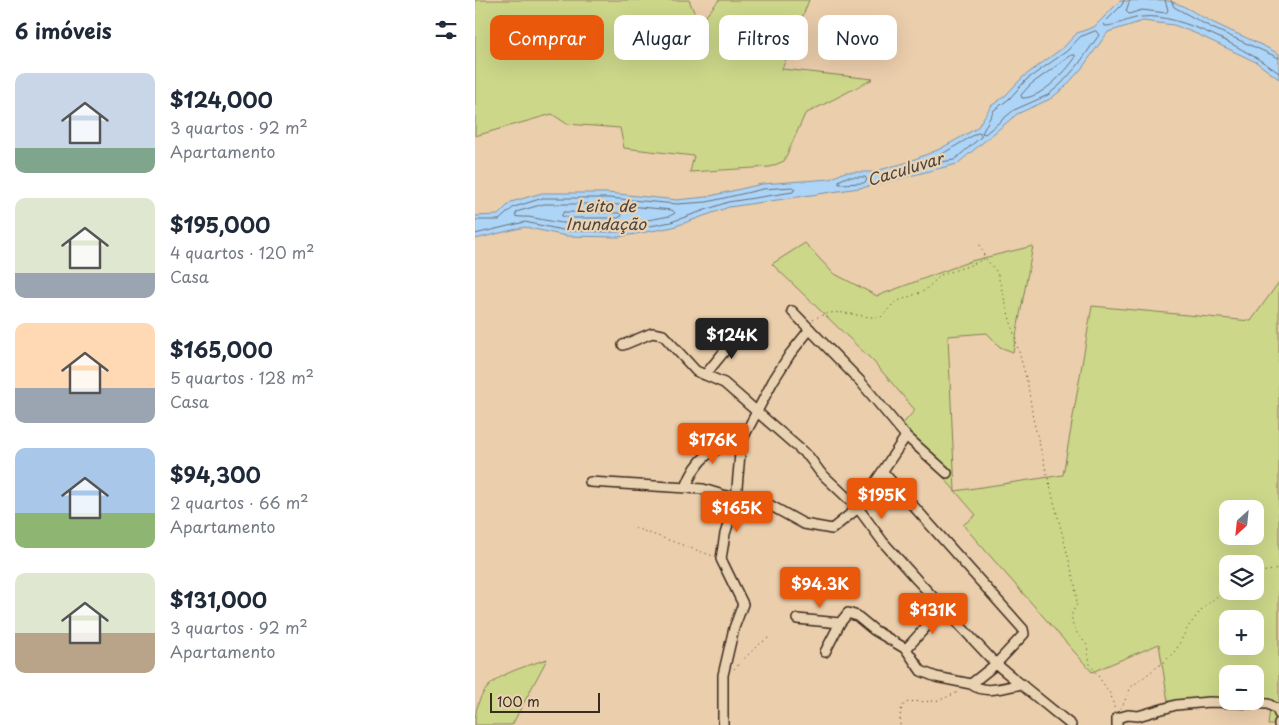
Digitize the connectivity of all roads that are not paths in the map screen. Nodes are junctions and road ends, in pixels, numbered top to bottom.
1 (792, 311) dead end
2 (809, 328) junction
3 (741, 331) dead end
4 (623, 345) dead end
5 (705, 375) junction
6 (757, 414) junction
7 (906, 436) junction
8 (741, 442) junction
9 (883, 472) junction
10 (947, 473) dead end
11 (590, 482) dead end
12 (686, 488) junction
13 (736, 499) junction
14 (858, 508) junction
15 (944, 607) junction
16 (797, 619) dead end
17 (840, 623) junction
18 (906, 649) junction
19 (825, 652) dead end
20 (996, 664) junction
21 (971, 684) junction
22 (1022, 684) junction
23 (1279, 714) edge
24 (1117, 722) edge
25 (723, 725) edge
26 (1071, 725) edge

1 - 2 street
2 - 6 street
2 - 7 street
3 - 5 street
4 - 5 street
5 - 6 street
6 - 8 street
6 - 14 street
7 - 9 street
7 - 10 street
8 - 12 street
8 - 13 street
9 - 14 street
9 - 20 street
11 - 12 street
12 - 13 street
13 - 14 street
13 - 25 street
14 - 15 street
15 - 18 street
15 - 20 street
16 - 17 street
17 - 18 street
17 - 19 street
18 - 21 street
20 - 21 street
20 - 22 street
21 - 22 street
22 - 26 street
23 - 24 street

